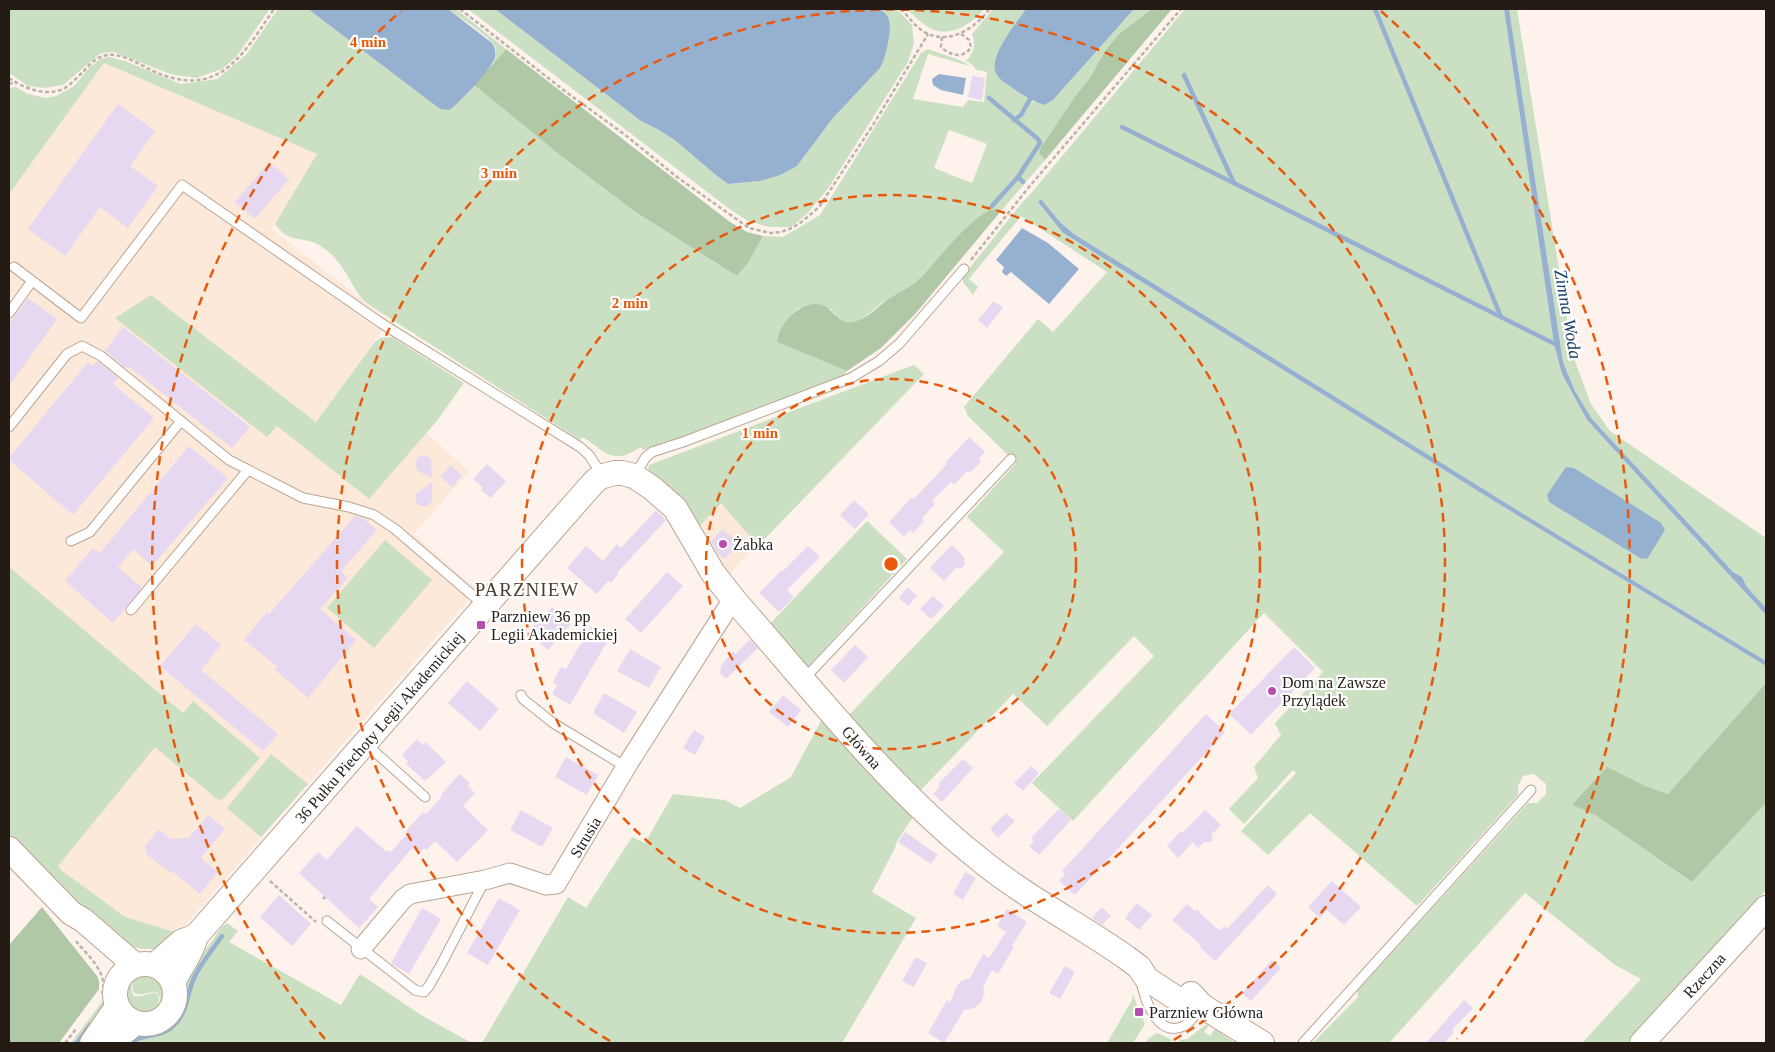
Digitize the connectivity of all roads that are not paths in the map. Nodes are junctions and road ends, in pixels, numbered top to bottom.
1 (14, 267) dead end
2 (964, 269) road end
3 (32, 281) junction
4 (9, 313) edge
5 (181, 421) junction
6 (9, 428) edge
7 (1011, 460) dead end
8 (248, 470) junction
9 (603, 476) junction
10 (634, 476) junction
11 (71, 541) dead end
12 (735, 601) junction
13 (485, 606) junction
14 (132, 610) dead end
15 (804, 680) junction
16 (521, 695) dead end
17 (365, 743) junction
18 (626, 767) junction
19 (1531, 790) dead end
20 (425, 797) dead end
21 (9, 849) edge
22 (485, 880) junction
23 (1766, 908) edge
24 (71, 913) junction
25 (322, 922) road end
26 (196, 936) junction
27 (361, 949) junction
28 (145, 965) junction
29 (1140, 967) junction
30 (173, 983) junction
31 (111, 996) junction
32 (1202, 1006) junction
33 (136, 1023) junction
34 (84, 1036) edge
35 (1255, 1041) edge
36 (112, 1043) edge
37 (1303, 1043) edge
38 (1642, 1043) edge

1 - 3 lane
2 - 10 lane
3 - 4 lane
3 - 9 lane
5 - 6 lane
5 - 8 lane
5 - 11 lane
7 - 15 lane
8 - 13 lane
8 - 14 lane
9 - 10 street
9 - 13 street, 36 Pułku Piechoty Legii Akademickiej
10 - 12 street, Główna
12 - 15 street, Główna
12 - 18 street, Strusia
13 - 17 street, 36 Pułku Piechoty Legii Akademickiej
15 - 29 street, Główna
16 - 18 lane
17 - 20 lane
17 - 26 street, 36 Pułku Piechoty Legii Akademickiej
18 - 22 street, Strusia
19 - 37 lane
21 - 24 street
22 - 27 street, Strusia
22 - 27 lane
23 - 38 street, Rzeczna
24 - 28 street
24 - 31 street
25 - 27 lane
26 - 28 street, 36 Pułku Piechoty Legii Akademickiej
26 - 30 street, 36 Pułku Piechoty Legii Akademickiej
28 - 30 street
28 - 31 street
29 - 32 street, Główna
29 - 32 lane
30 - 33 street
31 - 33 street
31 - 34 street
32 - 35 street, Główna
33 - 36 street

